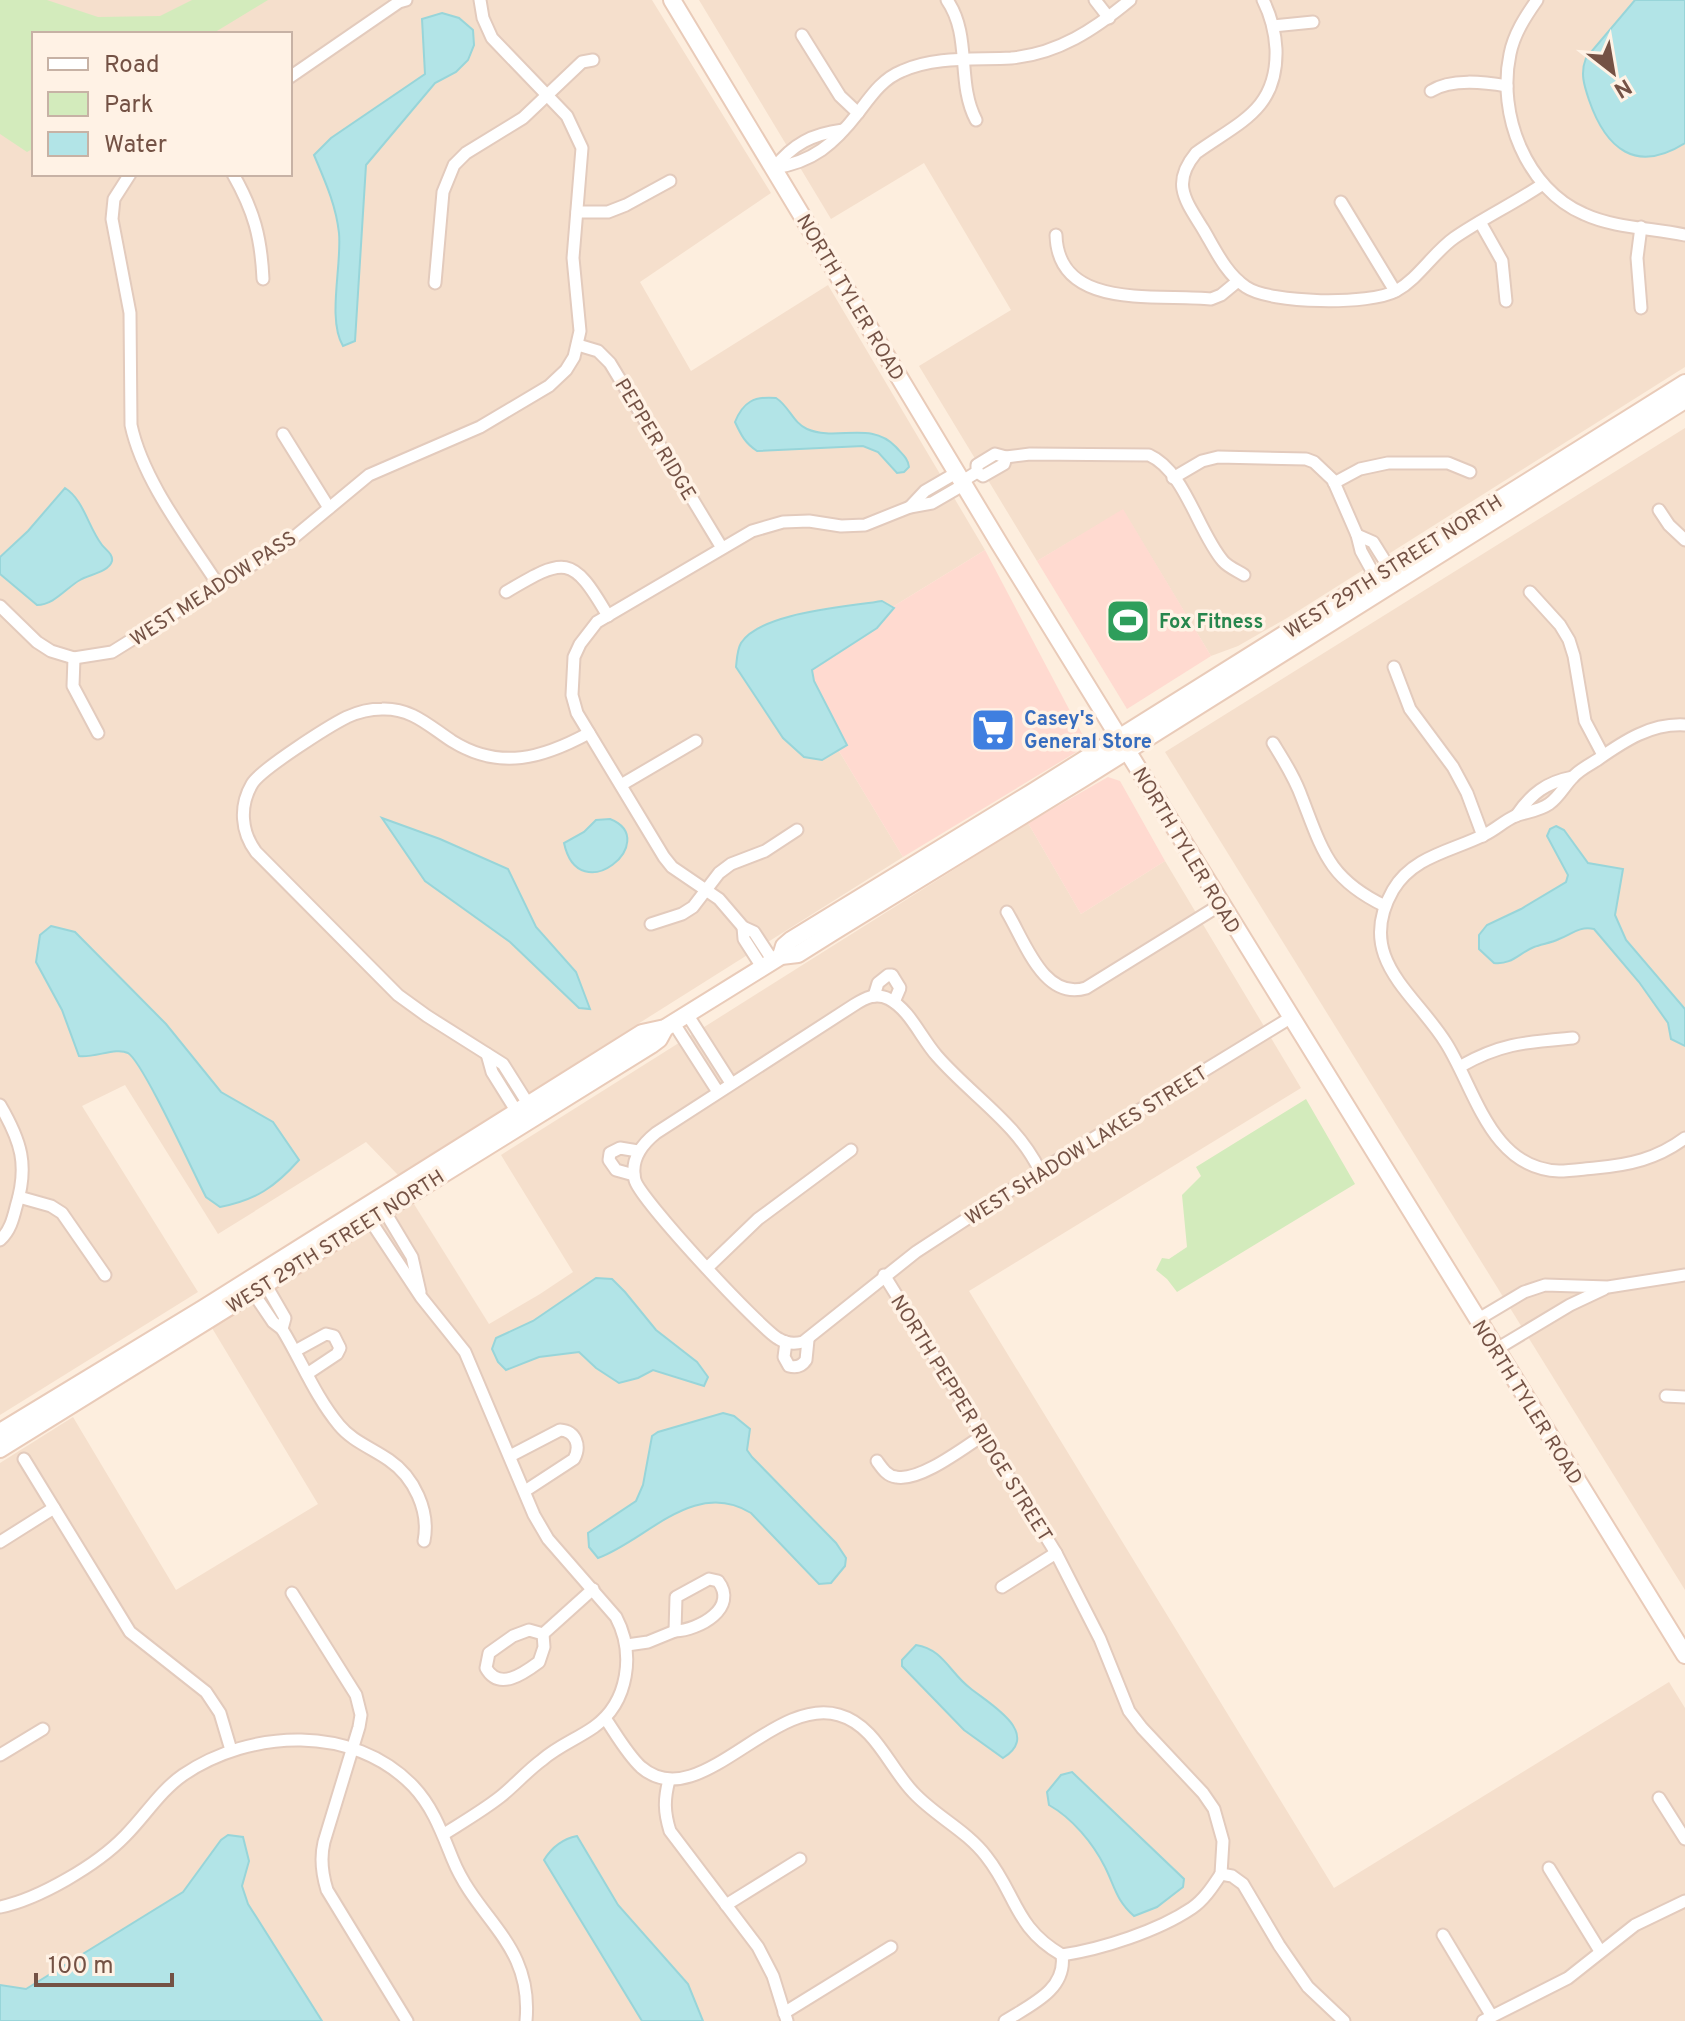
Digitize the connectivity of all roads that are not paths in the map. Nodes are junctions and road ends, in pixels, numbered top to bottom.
1 (406, 0) edge
2 (480, 0) edge
3 (672, 0) edge
4 (947, 0) edge
5 (1095, 0) edge
6 (1130, 0) edge
7 (1263, 0) edge
8 (1537, 0) edge
9 (1109, 18) junction
10 (1313, 22) dead end
11 (1273, 26) junction
12 (802, 35) dead end
13 (593, 60) dead end
14 (964, 60) junction
15 (292, 76) edge
16 (1507, 86) junction
17 (1431, 91) dead end
18 (548, 95) junction
19 (858, 113) junction
20 (976, 120) dead end
21 (774, 168) junction
22 (129, 176) edge
23 (234, 176) edge
24 (670, 181) dead end
25 (1543, 184) junction
26 (1341, 202) dead end
27 (577, 212) junction
28 (1480, 222) junction
29 (1641, 227) junction
30 (1056, 235) dead end
31 (1685, 235) edge
32 (263, 279) dead end
33 (1238, 281) junction
34 (435, 283) dead end
35 (1395, 291) junction
36 (1506, 301) dead end
37 (1641, 308) dead end
38 (578, 345) junction
39 (1685, 383) edge
40 (1685, 400) edge
41 (283, 434) dead end
42 (1470, 472) dead end
43 (1173, 478) junction
44 (960, 480) junction
45 (1334, 483) junction
46 (329, 508) junction
47 (1659, 510) dead end
48 (1685, 540) edge
49 (722, 548) junction
50 (1244, 575) dead end
51 (1386, 579) junction
52 (219, 586) junction
53 (506, 592) dead end
54 (1530, 592) dead end
55 (0, 606) edge
56 (608, 616) junction
57 (74, 658) junction
58 (1394, 667) dead end
59 (1685, 725) edge
60 (98, 733) dead end
61 (589, 733) junction
62 (696, 741) dead end
63 (1273, 743) dead end
64 (1122, 744) junction
65 (1603, 755) junction
66 (1573, 777) junction
67 (621, 785) junction
68 (1516, 816) junction
69 (797, 830) dead end
70 (1483, 836) junction
71 (708, 890) junction
72 (1220, 905) junction
73 (1385, 906) junction
74 (1007, 912) dead end
75 (651, 924) dead end
76 (772, 961) junction
77 (874, 996) junction
78 (894, 1002) junction
79 (1290, 1018) junction
80 (675, 1021) junction
81 (1573, 1038) dead end
82 (487, 1054) junction
83 (1461, 1066) junction
84 (512, 1080) junction
85 (731, 1083) junction
86 (501, 1087) junction
87 (718, 1092) junction
88 (0, 1105) edge
89 (526, 1113) junction
90 (1685, 1138) edge
91 (851, 1150) dead end
92 (638, 1151) junction
93 (1040, 1171) junction
94 (634, 1175) junction
95 (19, 1197) junction
96 (374, 1210) junction
97 (0, 1240) edge
98 (707, 1268) junction
99 (105, 1275) dead end
100 (884, 1275) junction
101 (1685, 1275) edge
102 (256, 1283) junction
103 (1608, 1287) junction
104 (421, 1297) junction
105 (1477, 1320) junction
106 (808, 1340) junction
107 (786, 1342) junction
108 (1495, 1350) junction
109 (295, 1351) junction
110 (307, 1374) junction
111 (77, 1393) junction
112 (1666, 1396) dead end
113 (1685, 1397) edge
114 (0, 1432) edge
115 (982, 1436) junction
116 (0, 1449) edge
117 (510, 1456) junction
118 (24, 1459) dead end
119 (877, 1461) dead end
120 (525, 1491) junction
121 (54, 1508) junction
122 (424, 1541) dead end
123 (0, 1542) edge
124 (1056, 1553) junction
125 (1002, 1587) dead end
126 (593, 1589) junction
127 (292, 1593) dead end
128 (675, 1631) junction
129 (543, 1634) junction
130 (627, 1645) junction
131 (1685, 1655) edge
132 (605, 1718) junction
133 (43, 1729) dead end
134 (352, 1749) junction
135 (231, 1750) junction
136 (0, 1755) edge
137 (669, 1780) junction
138 (1659, 1798) dead end
139 (444, 1834) junction
140 (1685, 1839) edge
141 (800, 1859) dead end
142 (1549, 1868) dead end
143 (1221, 1874) junction
144 (1685, 1901) edge
145 (726, 1905) junction
146 (0, 1907) edge
147 (1443, 1935) dead end
148 (891, 1947) dead end
149 (1600, 1951) junction
150 (1062, 1955) junction
151 (785, 2017) edge
152 (1487, 2018) edge
153 (407, 2021) edge
154 (526, 2021) edge
155 (1005, 2021) edge
156 (1344, 2021) edge

1 - 15 street
2 - 18 street
3 - 21 main road, NORTH TYLER ROAD
4 - 14 street
5 - 9 street
6 - 9 street
7 - 11 street
8 - 16 street
9 - 14 street
10 - 11 street
11 - 33 street
12 - 19 street
13 - 18 street
14 - 19 street
14 - 20 street
16 - 17 street
16 - 25 street
18 - 27 street
18 - 34 street
19 - 21 street
21 - 44 main road, NORTH TYLER ROAD
22 - 52 street
23 - 32 street
24 - 27 street
25 - 28 street
25 - 29 street
26 - 35 street
27 - 38 street
28 - 35 street
28 - 36 street
29 - 31 street
29 - 37 street
30 - 33 street
33 - 35 street
38 - 46 street, WEST MEADOW PASS
38 - 49 street, PEPPER RIDGE
39 - 51 main road, WEST 29TH STREET NORTH
40 - 51 main road, WEST 29TH STREET NORTH
41 - 46 street
42 - 45 street
43 - 44 street
43 - 45 street
43 - 50 street
44 - 49 street
44 - 64 main road, NORTH TYLER ROAD
45 - 51 street
46 - 52 street, WEST MEADOW PASS
47 - 48 street
49 - 56 street
51 - 64 main road, WEST 29TH STREET NORTH
52 - 57 street, WEST MEADOW PASS
53 - 56 street
54 - 65 street
55 - 57 street
56 - 61 street
57 - 60 street
58 - 70 street
59 - 65 street
61 - 67 street
61 - 82 street
62 - 67 street
63 - 73 street
64 - 72 main road, NORTH TYLER ROAD
64 - 76 main road, WEST 29TH STREET NORTH
65 - 66 street
66 - 68 street
66 - 68 street
67 - 71 street
68 - 70 street
69 - 71 street
70 - 73 street
71 - 75 street
71 - 76 street
72 - 74 street
72 - 79 main road, NORTH TYLER ROAD
73 - 83 street
76 - 80 main road, WEST 29TH STREET NORTH
77 - 78 street
77 - 78 street
77 - 85 street
78 - 93 street
79 - 93 street, WEST SHADOW LAKES STREET
79 - 105 main road, NORTH TYLER ROAD
80 - 85 street
80 - 87 street
80 - 89 main road, WEST 29TH STREET NORTH
81 - 83 street
82 - 84 street
82 - 86 street
83 - 90 street
84 - 86 street
84 - 89 street
85 - 87 street
86 - 89 street
87 - 92 street
88 - 95 street
89 - 96 main road, WEST 29TH STREET NORTH
91 - 98 street
92 - 94 street
92 - 94 street
93 - 100 street, WEST SHADOW LAKES STREET
94 - 98 street
95 - 97 street
95 - 99 street
96 - 102 main road, WEST 29TH STREET NORTH
96 - 104 street
96 - 104 street
98 - 107 street
100 - 106 street, NORTH PEPPER RIDGE STREET
100 - 115 street, NORTH PEPPER RIDGE STREET
101 - 103 street
102 - 109 street
102 - 111 main road, WEST 29TH STREET NORTH
103 - 105 street
103 - 108 street
104 - 117 street
105 - 108 main road, NORTH TYLER ROAD
106 - 107 street
106 - 107 street, NORTH PEPPER RIDGE STREET
108 - 131 main road, NORTH TYLER ROAD
109 - 110 street
109 - 110 street
110 - 122 street
111 - 114 main road, WEST 29TH STREET NORTH
111 - 116 main road, WEST 29TH STREET NORTH
112 - 113 street
115 - 119 street
115 - 124 street, NORTH PEPPER RIDGE STREET
117 - 120 street
117 - 120 street
118 - 121 street
120 - 126 street
121 - 123 street
121 - 135 street
124 - 125 street
124 - 143 street, NORTH PEPPER RIDGE STREET
126 - 129 street
126 - 130 street
127 - 134 street
128 - 128 street
128 - 130 street
129 - 129 street
130 - 132 street
132 - 137 street
132 - 139 street
133 - 136 street
134 - 135 street
134 - 139 street
134 - 153 street
135 - 146 street
137 - 145 street
137 - 150 street
138 - 140 street
139 - 154 street
141 - 145 street
142 - 149 street
143 - 150 street
143 - 156 street
144 - 149 street
145 - 151 street
147 - 152 street
148 - 151 street
149 - 152 street
150 - 155 street

